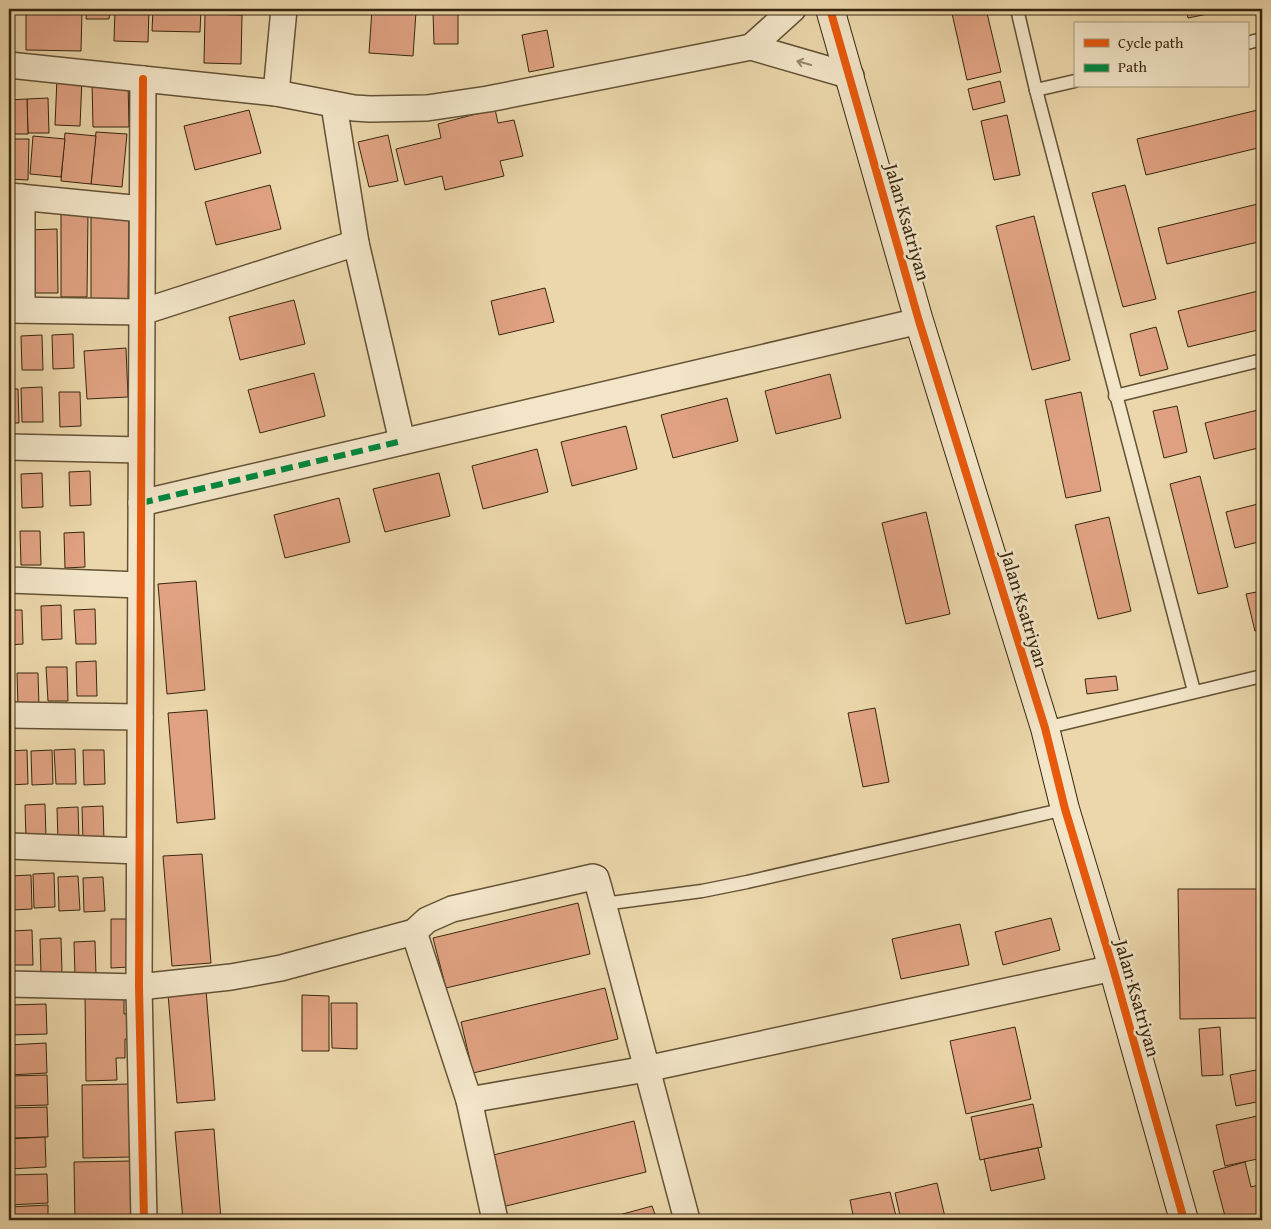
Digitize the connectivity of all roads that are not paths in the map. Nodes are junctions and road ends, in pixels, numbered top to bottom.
1 (284, 9) edge
2 (794, 9) edge
3 (830, 9) edge
4 (1017, 9) edge
5 (1262, 39) edge
6 (1248, 43) edge
7 (751, 48) junction
8 (9, 66) edge
9 (851, 76) junction
10 (143, 79) junction
11 (1074, 81) edge
12 (1036, 90) junction
13 (276, 93) junction
14 (334, 105) junction
15 (15, 196) edge
16 (142, 208) junction
17 (356, 243) junction
18 (16, 310) edge
19 (142, 312) junction
20 (919, 321) junction
21 (1262, 360) edge
22 (1115, 396) junction
23 (402, 442) junction
24 (9, 447) edge
25 (141, 450) junction
26 (141, 503) junction
27 (9, 580) edge
28 (140, 585) junction
29 (1262, 676) edge
30 (1194, 691) junction
31 (9, 715) edge
32 (140, 718) junction
33 (1044, 728) junction
34 (1065, 808) junction
35 (9, 846) edge
36 (139, 851) junction
37 (603, 904) junction
38 (414, 932) junction
39 (1113, 968) junction
40 (9, 984) edge
41 (138, 987) junction
42 (646, 1069) junction
43 (470, 1100) junction
44 (144, 1220) edge
45 (495, 1220) edge
46 (687, 1220) edge
47 (1184, 1220) edge

1 - 13 street
2 - 7 street
3 - 9 street, Jalan Ksatriyan
4 - 12 lane
5 - 6 lane
9 -> 7 street
7 - 14 street
8 - 10 street
9 - 20 street, Jalan Ksatriyan
10 - 13 street
10 - 16 street
11 - 12 lane
12 - 22 lane
13 - 14 street
14 - 17 street
15 - 16 street
15 - 18 street
16 - 19 street
17 - 19 street
17 - 23 street
18 - 19 street
19 - 25 street
20 - 23 street
20 - 33 street, Jalan Ksatriyan
21 - 22 lane
22 - 30 lane
23 - 26 street
24 - 25 street
25 - 26 street
26 - 28 street
27 - 28 street
28 - 32 street
29 - 30 lane
30 - 33 lane
31 - 32 street
32 - 36 street
33 - 34 street, Jalan Ksatriyan
34 - 37 lane
34 - 39 street, Jalan Ksatriyan
35 - 36 street
36 - 41 street
37 - 38 street
37 - 42 street
38 - 41 street
38 - 43 street
39 - 42 street
39 - 47 street, Jalan Ksatriyan
40 - 41 street
41 - 44 street
42 - 43 street
42 - 46 street
43 - 45 street

